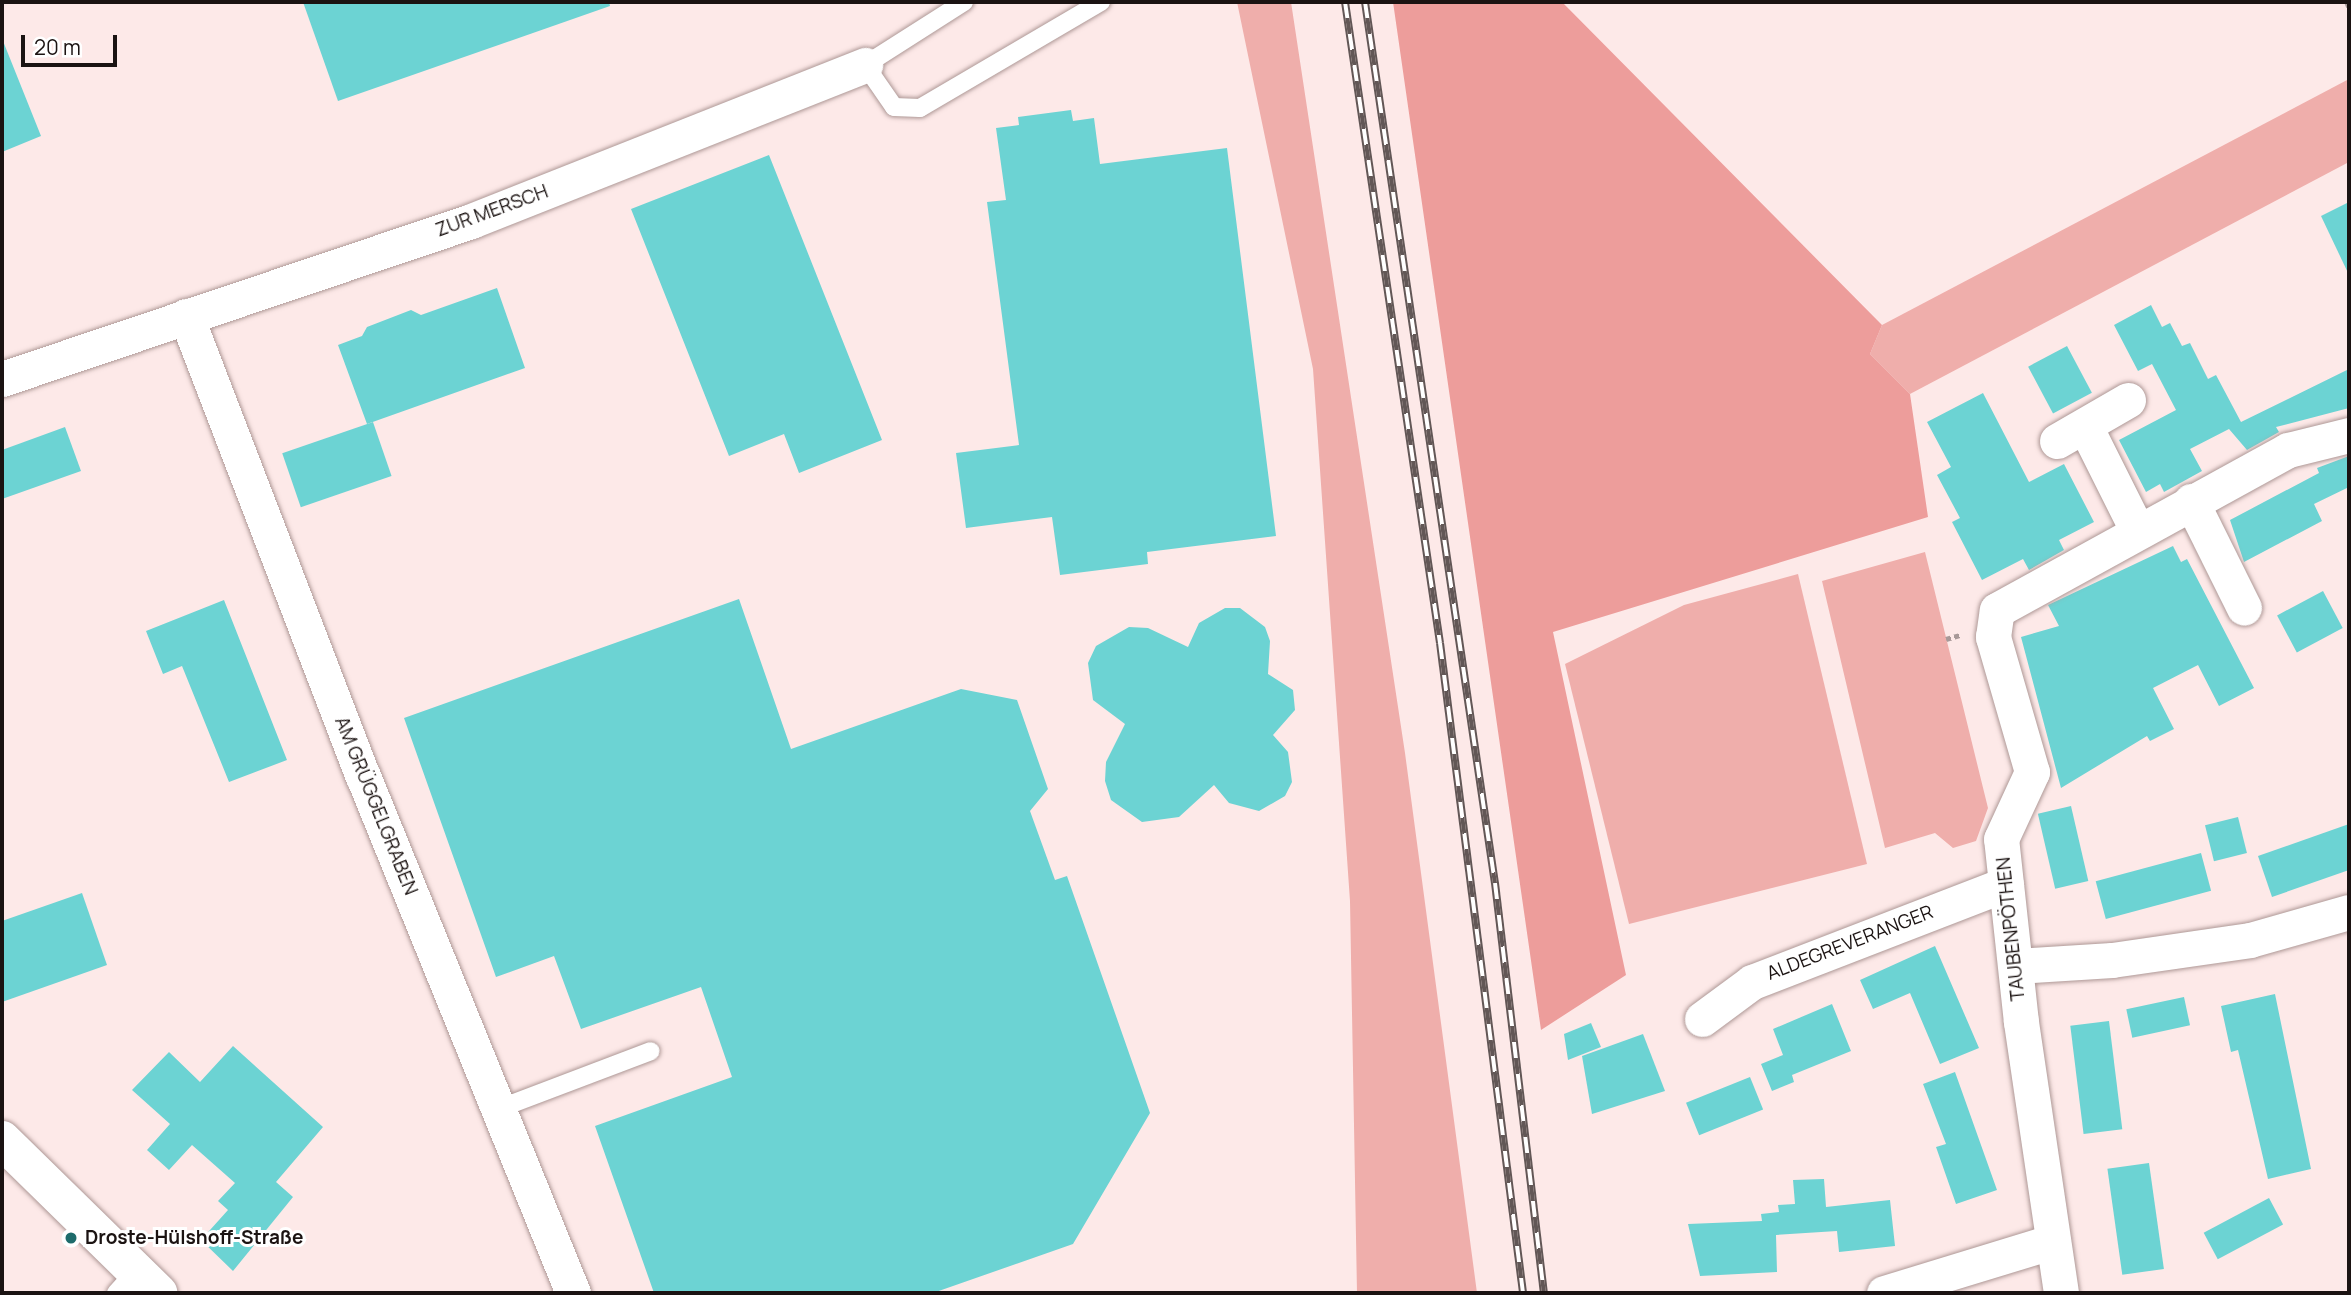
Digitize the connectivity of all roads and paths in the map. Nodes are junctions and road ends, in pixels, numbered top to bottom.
1 (964, 2) edge
2 (1101, 2) edge
3 (2347, 2) edge
4 (2349, 7) edge
5 (865, 65) junction
6 (186, 316) junction
7 (2, 379) edge
8 (2129, 400) dead end
9 (2349, 435) edge
10 (2191, 501) junction
11 (2137, 530) junction
12 (2244, 608) dead end
13 (2006, 884) junction
14 (2349, 912) edge
15 (2015, 966) junction
16 (1702, 1018) dead end
17 (650, 1051) dead end
18 (501, 1108) junction
19 (2, 1140) edge
20 (2051, 1242) junction
21 (136, 1286) edge
22 (573, 1293) edge
23 (1884, 1293) edge
24 (2061, 1293) edge

1 - 5 lane, ZUR MERSCH
2 - 5 lane
3 - 4 path
5 - 6 street, ZUR MERSCH
6 - 7 street, ZUR MERSCH
6 - 18 street, AM GRÜGGELGRABEN
8 - 11 street
9 - 10 street, TAUBENPÖTHEN
10 - 11 street, TAUBENPÖTHEN
10 - 12 street
11 - 13 street, TAUBENPÖTHEN
13 - 15 street, TAUBENPÖTHEN
13 - 16 street, ALDEGREVERANGER
14 - 15 street
15 - 20 street, TAUBENPÖTHEN
17 - 18 lane
18 - 22 street, AM GRÜGGELGRABEN
19 - 21 street
20 - 23 street
20 - 24 street, TAUBENPÖTHEN

